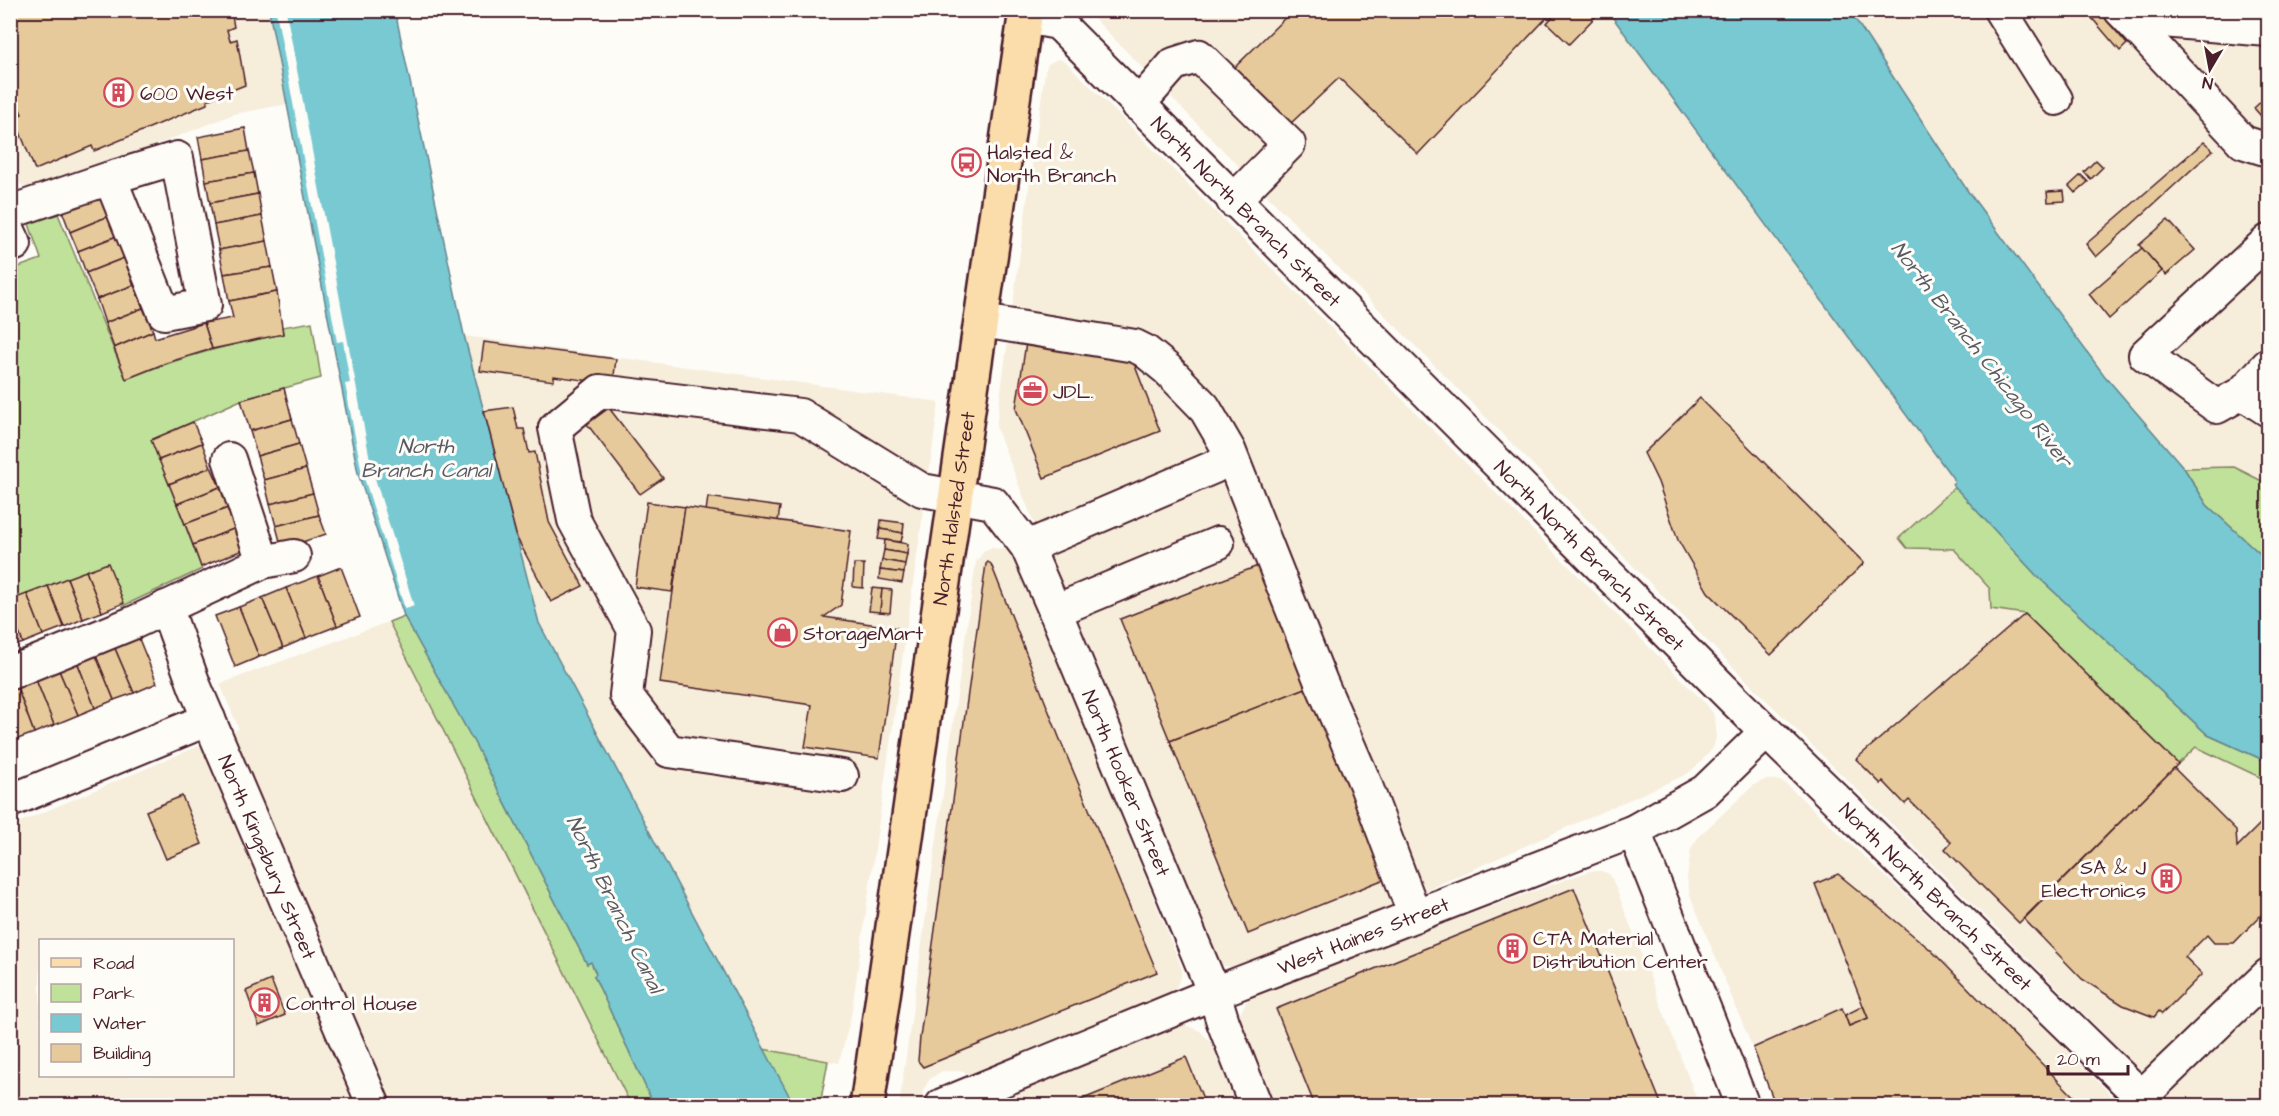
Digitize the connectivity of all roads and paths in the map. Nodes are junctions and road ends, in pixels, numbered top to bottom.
1 (2000, 10) edge
2 (2124, 14) edge
3 (1025, 17) joint
4 (2268, 30) edge
5 (2056, 99) dead end
6 (1138, 105) junction
7 (2268, 150) edge
8 (110, 178) junction
9 (1233, 201) junction
10 (10, 212) edge
11 (2268, 241) edge
12 (982, 321) junction
13 (2268, 365) edge
14 (2242, 393) junction
15 (2268, 410) edge
16 (229, 459) dead end
17 (1214, 467) dead end
18 (957, 495) junction
19 (1218, 543) dead end
20 (1027, 548) junction
21 (294, 556) dead end
22 (264, 562) junction
23 (166, 608) junction
24 (1054, 610) junction
25 (10, 673) edge
26 (209, 719) junction
27 (1766, 732) junction
28 (842, 776) dead end
29 (10, 801) edge
30 (1634, 831) junction
31 (1415, 916) junction
32 (2268, 975) edge
33 (1214, 993) junction
34 (2146, 1101) edge
35 (942, 1105) edge
36 (374, 1106) edge
37 (867, 1106) edge
38 (1256, 1106) edge
39 (1743, 1106) edge

1 - 5 street
2 - 4 street
2 - 7 street
3 - 6 street, North North Branch Street
3 - 12 main road, North Halsted Street
6 - 9 street, North North Branch Street
6 - 9 street
8 - 8 street
8 - 10 street
9 - 27 street, North North Branch Street
11 - 14 street
12 - 18 main road, North Halsted Street
12 - 31 street
13 - 14 street
14 - 15 street
16 - 22 street
17 - 20 street
18 - 20 street, North Hooker Street
18 - 28 street, North Hooker Street
18 - 37 main road, North Halsted Street
19 - 24 street
20 - 24 street, North Hooker Street
21 - 22 street
22 - 23 street
23 - 25 street
23 - 26 street, North Kingsbury Street
24 - 33 street, North Hooker Street
26 - 29 street
26 - 36 street, North Kingsbury Street
27 - 30 street, West Haines Street
27 - 34 street, North North Branch Street
30 - 31 street, West Haines Street
30 - 39 street
31 - 33 street, West Haines Street
32 - 34 street
33 - 35 street, West Haines Street
33 - 38 street, North Hooker Street

